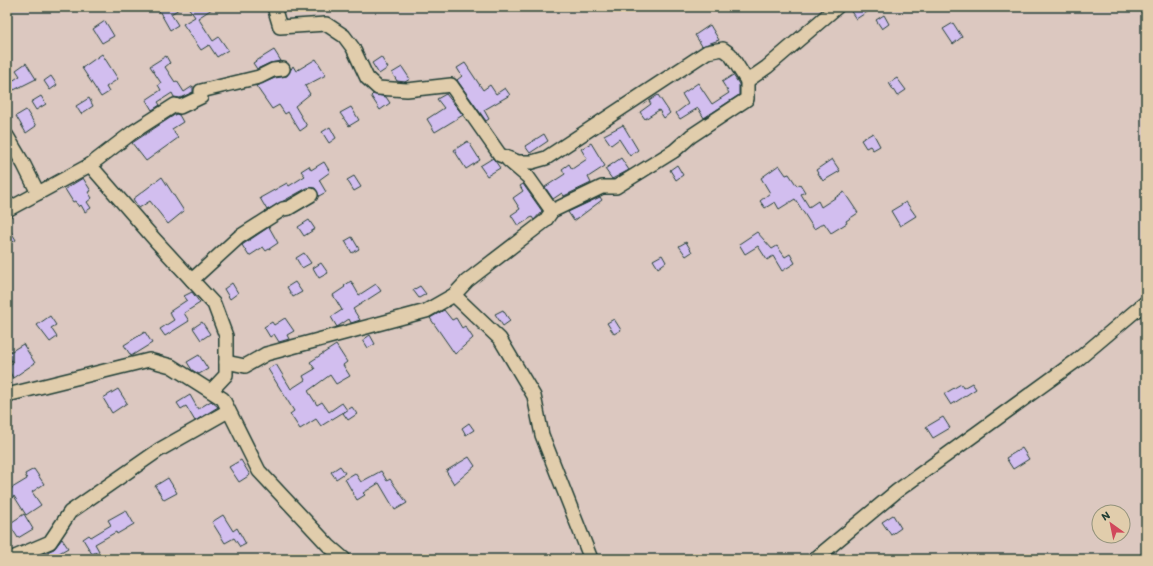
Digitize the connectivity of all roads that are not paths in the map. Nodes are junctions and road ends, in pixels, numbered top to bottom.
1 (274, 7) edge
2 (837, 7) edge
3 (283, 69) dead end
4 (747, 81) junction
5 (7, 136) edge
6 (505, 158) junction
7 (90, 165) junction
8 (38, 193) junction
9 (311, 195) dead end
10 (7, 210) edge
11 (552, 211) junction
12 (192, 280) junction
13 (454, 295) junction
14 (1146, 302) edge
15 (226, 362) junction
16 (211, 391) junction
17 (7, 395) edge
18 (228, 411) junction
19 (10, 559) edge
20 (344, 559) edge
21 (591, 559) edge
22 (815, 559) edge

1 - 6 street
2 - 4 street
3 - 7 street
4 - 6 street
4 - 11 street
5 - 8 street
6 - 11 street
7 - 8 street
7 - 12 street
8 - 10 street
9 - 12 street
11 - 13 street
12 - 15 street
13 - 15 street
13 - 21 street
14 - 22 street
15 - 16 street
16 - 17 street
16 - 18 street
18 - 19 street
18 - 20 street

